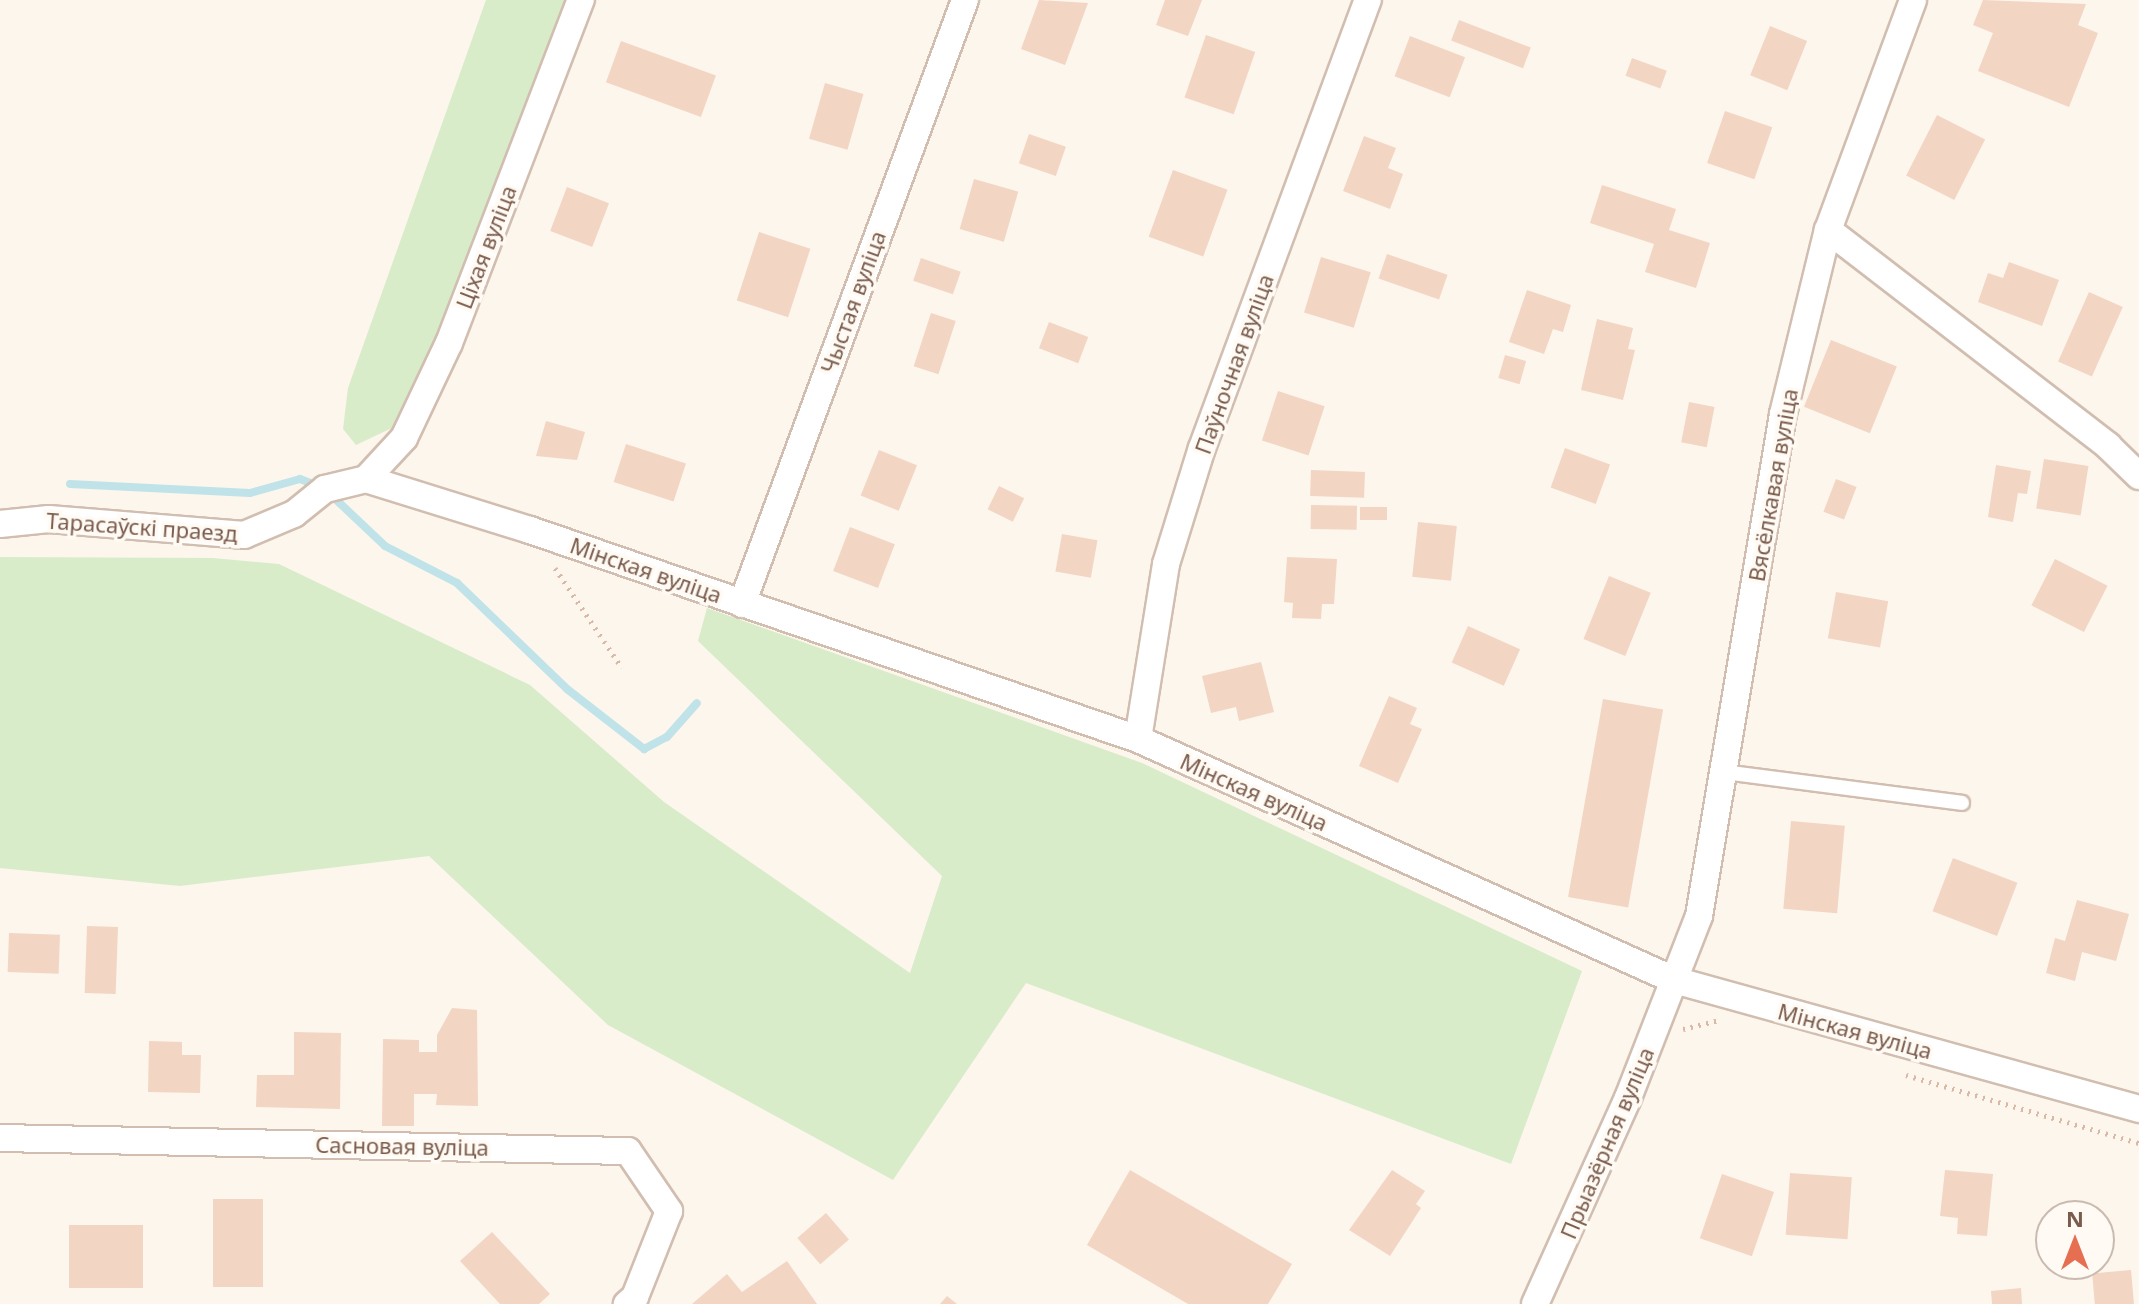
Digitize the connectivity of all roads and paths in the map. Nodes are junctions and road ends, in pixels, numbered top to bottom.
1 (581, 0) edge
2 (965, 0) edge
3 (1368, 0) edge
4 (1913, 0) edge
5 (1828, 230) junction
6 (2139, 476) edge
7 (366, 479) junction
8 (0, 524) edge
9 (530, 530) junction
10 (742, 604) junction
11 (622, 668) dead end
12 (1138, 739) junction
13 (1724, 772) junction
14 (1962, 803) dead end
15 (1674, 980) junction
16 (1734, 1024) dead end
17 (1672, 1032) dead end
18 (1899, 1073) dead end
19 (2139, 1109) edge
20 (0, 1138) edge
21 (2139, 1143) edge
22 (627, 1304) edge
23 (1535, 1304) edge

1 - 7 street, Ціхая вуліца
2 - 10 street, Чыстая вуліца
3 - 12 street, Паўночная вуліца
4 - 5 street, Вясёлкавая вуліца
5 - 6 street
5 - 13 street, Вясёлкавая вуліца
7 - 8 street, Тарасаўскі праезд
7 - 9 street, Мінская вуліца
9 - 10 street, Мінская вуліца
9 - 11 path
10 - 12 street, Мінская вуліца
12 - 15 street, Мінская вуліца
13 - 14 lane
13 - 15 street, Вясёлкавая вуліца
15 - 19 street, Мінская вуліца
15 - 23 street, Прыазёрная вуліца
16 - 17 path
18 - 21 path
20 - 22 street, Сасновая вуліца

